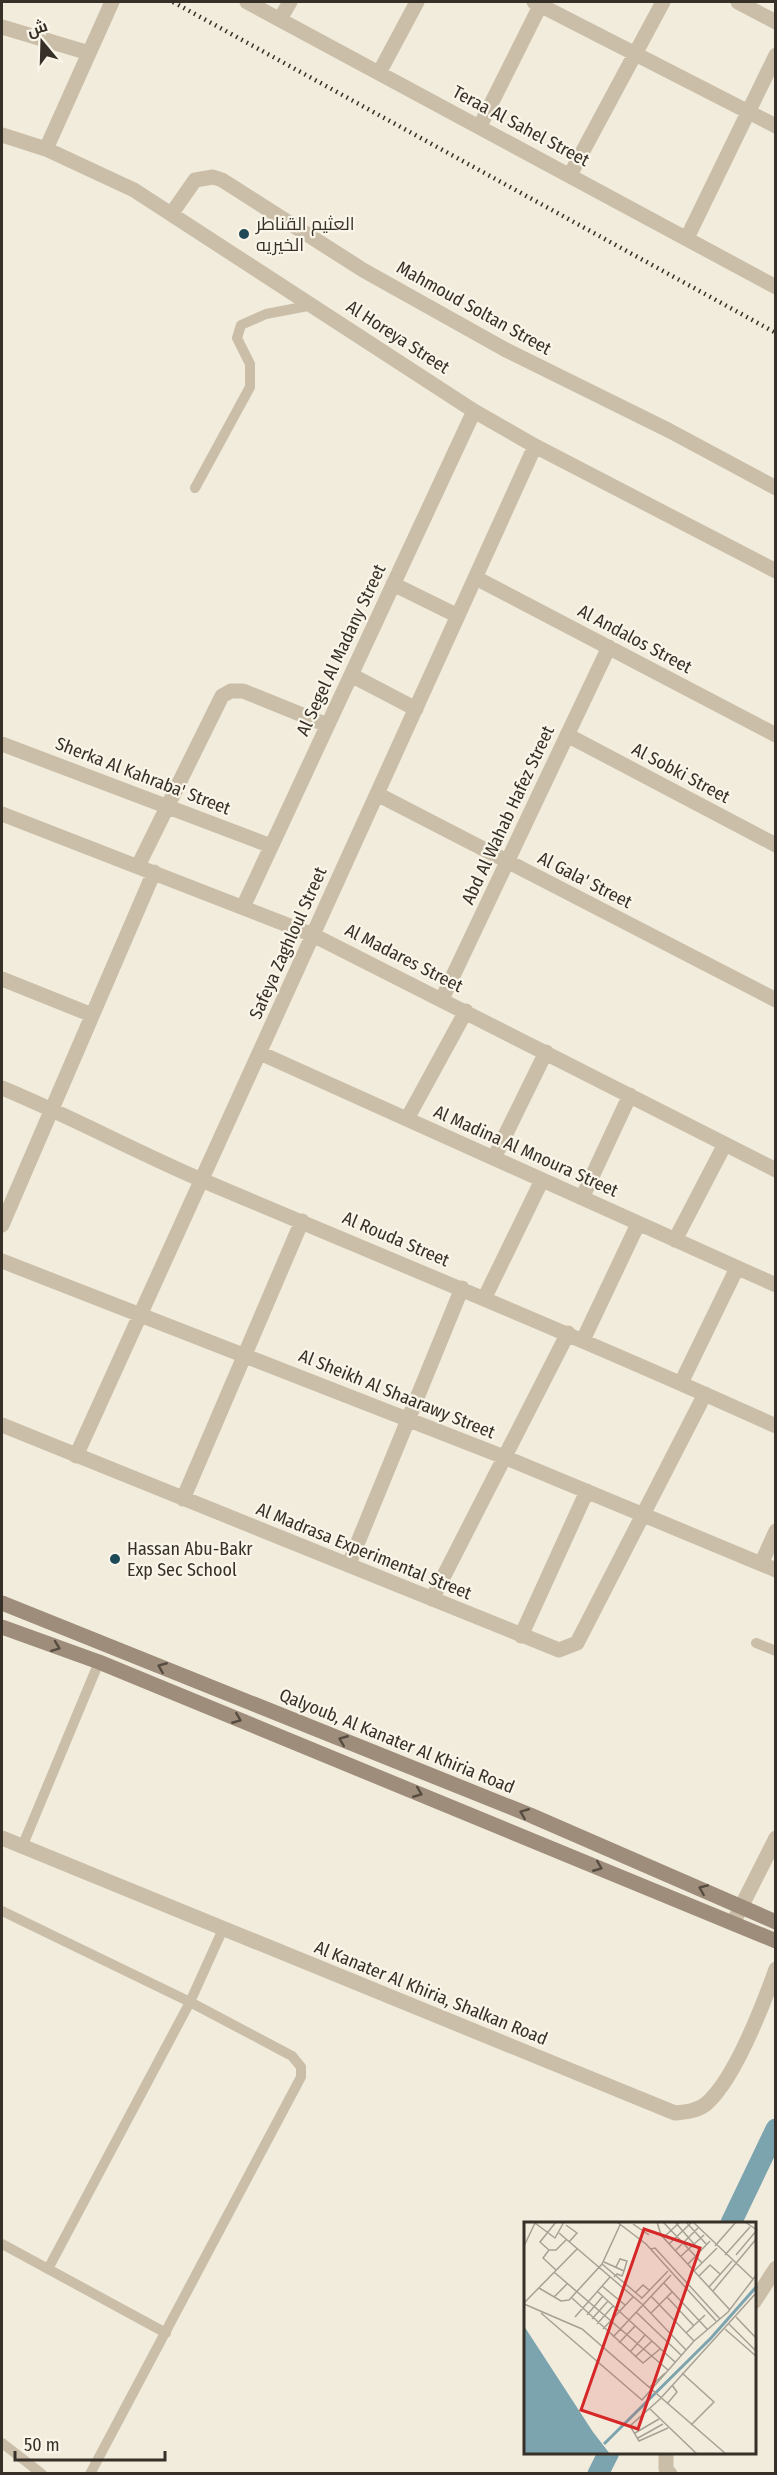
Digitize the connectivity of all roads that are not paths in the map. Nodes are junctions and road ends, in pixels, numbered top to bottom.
1 (112, 2) edge
2 (247, 2) edge
3 (290, 2) edge
4 (417, 2) edge
5 (663, 2) edge
6 (738, 2) edge
7 (539, 3) edge
8 (280, 19) junction
9 (776, 22) edge
10 (2, 27) edge
11 (89, 53) junction
12 (635, 54) junction
13 (776, 55) edge
14 (379, 73) junction
15 (748, 112) junction
16 (480, 126) junction
17 (776, 126) edge
18 (2, 135) edge
19 (46, 149) junction
20 (570, 175) junction
21 (172, 213) junction
22 (687, 238) junction
23 (776, 287) edge
24 (313, 305) junction
25 (474, 411) junction
26 (535, 446) junction
27 (195, 488) dead end
28 (776, 488) edge
29 (776, 571) edge
30 (476, 578) junction
31 (393, 584) junction
32 (459, 616) junction
33 (609, 647) junction
34 (351, 675) junction
35 (416, 709) junction
36 (327, 725) junction
37 (567, 735) junction
38 (776, 735) edge
39 (2, 744) edge
40 (377, 794) junction
41 (167, 807) junction
42 (2, 814) edge
43 (776, 845) edge
44 (271, 846) junction
45 (507, 862) junction
46 (138, 866) junction
47 (154, 872) junction
48 (243, 907) junction
49 (313, 935) junction
50 (2, 979) edge
51 (442, 999) junction
52 (776, 1000) edge
53 (466, 1011) junction
54 (92, 1015) junction
55 (546, 1052) junction
56 (260, 1053) junction
57 (2, 1088) edge
58 (630, 1095) junction
59 (53, 1109) junction
60 (407, 1119) junction
61 (725, 1144) junction
62 (494, 1158) junction
63 (776, 1170) edge
64 (201, 1180) junction
65 (542, 1180) junction
66 (582, 1198) junction
67 (302, 1221) junction
68 (638, 1224) junction
69 (2, 1225) edge
70 (675, 1240) junction
71 (2, 1261) edge
72 (737, 1268) junction
73 (774, 1281) edge
74 (462, 1288) junction
75 (485, 1297) junction
76 (141, 1314) junction
77 (568, 1333) junction
78 (583, 1340) junction
79 (245, 1355) junction
80 (681, 1383) junction
81 (705, 1394) junction
82 (409, 1419) junction
83 (2, 1425) edge
84 (776, 1426) edge
85 (76, 1456) junction
86 (504, 1457) junction
87 (587, 1491) junction
88 (183, 1499) junction
89 (644, 1514) junction
90 (776, 1531) edge
91 (349, 1564) junction
92 (761, 1564) junction
93 (776, 1570) edge
94 (432, 1599) junction
95 (2, 1603) edge
96 (2, 1627) edge
97 (521, 1636) junction
98 (756, 1643) dead end
99 (776, 1651) edge
100 (99, 1662) junction
101 (2, 1838) edge
102 (776, 1838) edge
103 (22, 1847) junction
104 (741, 1905) junction
105 (2, 1911) edge
106 (776, 1922) edge
107 (733, 1923) junction
108 (223, 1929) junction
109 (776, 1941) edge
110 (776, 1969) edge
111 (190, 2002) junction
112 (2, 2244) edge
113 (776, 2268) edge
114 (48, 2269) junction
115 (756, 2299) edge
116 (166, 2333) junction
117 (2, 2443) edge
118 (666, 2454) edge
119 (42, 2474) edge
120 (90, 2474) edge
121 (670, 2474) edge

1 - 11 street
2 - 8 street, Teraa Al Sahel Street
3 - 8 street
4 - 14 street
5 - 12 street
6 - 9 street
7 - 12 street
7 - 16 street
8 - 14 street, Teraa Al Sahel Street
10 - 11 street
11 - 19 street
12 - 15 street
12 - 20 street
13 - 15 street
14 - 16 street, Teraa Al Sahel Street
15 - 17 street
15 - 22 street
16 - 20 street, Teraa Al Sahel Street
18 - 19 street, Al Horeya Street
19 - 21 street, Al Horeya Street
20 - 22 street, Teraa Al Sahel Street
21 - 24 street, Al Horeya Street
21 - 28 street, Mahmoud Soltan Street
22 - 23 street, Teraa Al Sahel Street
24 - 25 street, Al Horeya Street
24 - 27 lane
25 - 26 street, Al Horeya Street
25 - 31 street, Al Segel Al Madany Street
26 - 29 street, Al Horeya Street
26 - 30 street, Safeya Zaghloul Street
30 - 32 street, Safeya Zaghloul Street
30 - 33 street, Al Andalos Street
31 - 32 street
31 - 34 street, Al Segel Al Madany Street
32 - 35 street, Safeya Zaghloul Street
33 - 37 street, Abd Al Wahab Hafez Street
33 - 38 street, Al Andalos Street
34 - 35 street
34 - 36 street, Al Segel Al Madany Street
35 - 40 street, Safeya Zaghloul Street
36 - 41 street
36 - 44 street, Al Segel Al Madany Street
37 - 43 street, Al Sobki Street
37 - 45 street, Abd Al Wahab Hafez Street
39 - 41 street, Sherka Al Kahraba' Street
40 - 45 street, Al Gala' Street
40 - 49 street, Safeya Zaghloul Street
41 - 44 street, Sherka Al Kahraba' Street
41 - 46 street
42 - 46 street, Al Madares Street
44 - 48 street, Al Segel Al Madany Street
45 - 51 street, Abd Al Wahab Hafez Street
45 - 52 street, Al Gala' Street
46 - 47 street, Al Madares Street
47 - 48 street, Al Madares Street
47 - 54 street
48 - 49 street, Al Madares Street
49 - 51 street, Al Madares Street
49 - 56 street, Safeya Zaghloul Street
50 - 54 street
51 - 53 street, Al Madares Street
53 - 55 street, Al Madares Street
53 - 60 street
54 - 59 street
55 - 58 street, Al Madares Street
55 - 62 street
56 - 60 street, Al Madina Al Mnoura Street
56 - 64 street, Safeya Zaghloul Street
57 - 59 street, Al Rouda Street
58 - 61 street, Al Madares Street
58 - 66 street
59 - 64 street, Al Rouda Street
59 - 69 street
60 - 62 street, Al Madina Al Mnoura Street
61 - 63 street, Al Madares Street
61 - 70 street
62 - 65 street, Al Madina Al Mnoura Street
64 - 67 street, Al Rouda Street
64 - 76 street, Safeya Zaghloul Street
65 - 66 street, Al Madina Al Mnoura Street
65 - 75 street
66 - 68 street, Al Madina Al Mnoura Street
67 - 74 street, Al Rouda Street
67 - 79 street
68 - 70 street, Al Madina Al Mnoura Street
68 - 78 street
70 - 72 street, Al Madina Al Mnoura Street
71 - 76 street, Al Sheikh Al Shaarawy Street
72 - 73 street, Al Madina Al Mnoura Street
72 - 80 street
74 - 75 street, Al Rouda Street
74 - 82 street
75 - 77 street, Al Rouda Street
76 - 79 street, Al Sheikh Al Shaarawy Street
76 - 85 street, Safeya Zaghloul Street
77 - 78 street, Al Rouda Street
77 - 86 street
78 - 80 street, Al Rouda Street
79 - 82 street, Al Sheikh Al Shaarawy Street
79 - 88 street
80 - 81 street, Al Rouda Street
81 - 84 street, Al Rouda Street
81 - 89 street, Al Madrasa Experimental Street
82 - 86 street, Al Sheikh Al Shaarawy Street
82 - 91 street
83 - 85 street, Al Madrasa Experimental Street
85 - 88 street, Al Madrasa Experimental Street
86 - 87 street, Al Sheikh Al Shaarawy Street
86 - 94 street
87 - 89 street, Al Sheikh Al Shaarawy Street
87 - 97 street
88 - 91 street, Al Madrasa Experimental Street
89 - 92 street, Al Sheikh Al Shaarawy Street
89 - 97 street, Al Madrasa Experimental Street
90 - 92 street
91 - 94 street, Al Madrasa Experimental Street
92 - 93 street, Al Sheikh Al Shaarawy Street
94 - 97 street, Al Madrasa Experimental Street
104 -> 95 main road, Qalyoub, Al Kanater Al Khiria Road
96 -> 100 main road
98 - 99 lane
100 - 103 lane
100 -> 107 main road
101 - 103 street, Al Kanater Al Khiria, Shalkan Road
102 - 104 street
103 - 108 street, Al Kanater Al Khiria, Shalkan Road
104 - 106 main road, Qalyoub, Al Kanater Al Khiria Road
104 - 107 street
105 - 111 lane
107 - 109 main road
108 - 110 street, Al Kanater Al Khiria, Shalkan Road
108 - 111 lane
111 - 114 lane
111 - 116 lane
112 - 114 lane
113 - 115 street
114 - 116 lane
116 - 120 lane
117 - 119 lane
118 - 121 street

